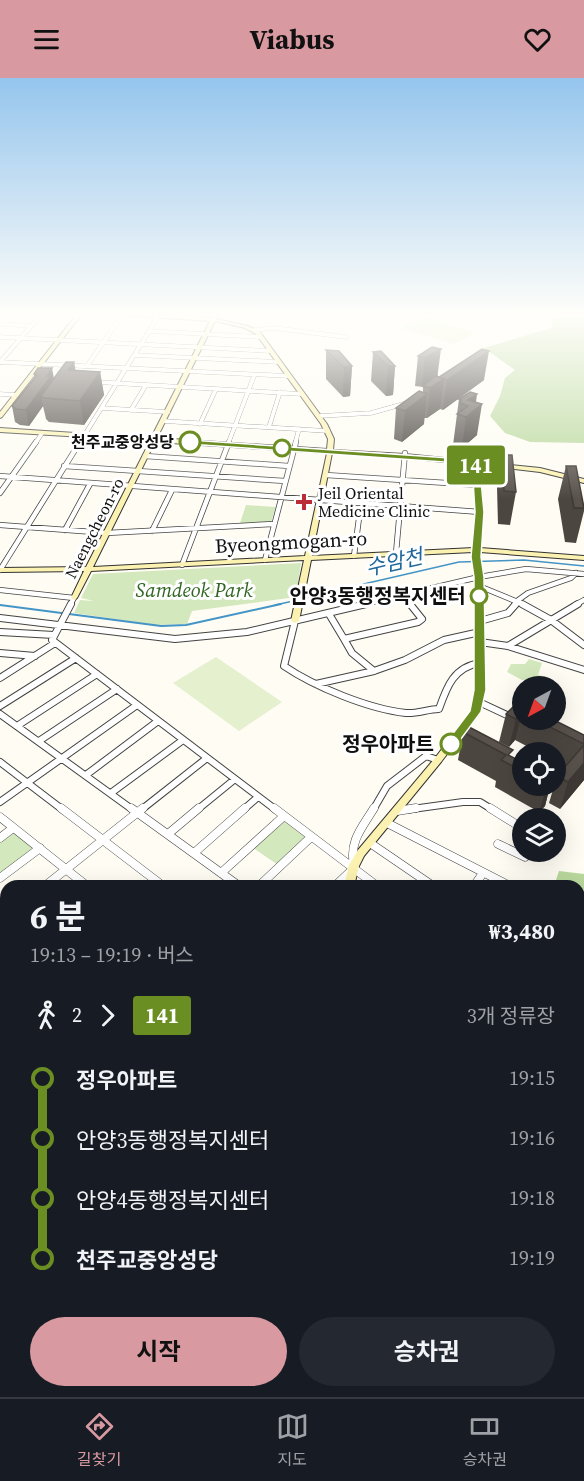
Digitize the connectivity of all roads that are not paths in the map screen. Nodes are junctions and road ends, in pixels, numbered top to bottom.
1 (254, 376) edge
2 (289, 376) edge
3 (121, 377) edge
4 (186, 377) edge
5 (29, 378) joint
6 (41, 379) edge
7 (93, 382) edge
8 (117, 383) junction
9 (146, 385) junction
10 (180, 387) junction
11 (216, 389) junction
12 (248, 390) junction
13 (280, 392) junction
14 (0, 394) edge
15 (302, 394) junction
16 (16, 395) junction
17 (416, 400) edge
18 (101, 408) junction
19 (131, 410) junction
20 (168, 412) junction
21 (0, 416) edge
22 (319, 416) junction
23 (163, 421) junction
24 (200, 424) junction
25 (235, 426) junction
26 (269, 428) junction
27 (299, 429) junction
28 (0, 430) edge
29 (328, 431) junction
30 (42, 433) junction
31 (84, 435) junction
32 (153, 440) junction
33 (228, 445) junction
34 (293, 449) junction
35 (330, 451) junction
36 (405, 454) junction
37 (145, 456) junction
38 (221, 461) junction
39 (476, 462) junction
40 (64, 466) junction
41 (289, 466) junction
42 (138, 471) junction
43 (326, 475) junction
44 (0, 476) edge
45 (216, 476) junction
46 (10, 478) junction
47 (402, 480) junction
48 (285, 481) junction
49 (584, 481) edge
50 (56, 482) junction
51 (90, 484) junction
52 (477, 485) junction
53 (130, 487) junction
54 (172, 490) junction
55 (0, 493) edge
56 (210, 493) junction
57 (281, 498) junction
58 (320, 501) junction
59 (362, 503) junction
60 (400, 506) junction
61 (480, 512) junction
62 (273, 524) junction
63 (0, 525) edge
64 (27, 528) junction
65 (196, 528) junction
66 (64, 530) junction
67 (152, 531) junction
68 (107, 533) junction
69 (396, 553) junction
70 (476, 554) junction
71 (354, 556) junction
72 (309, 558) junction
73 (584, 558) edge
74 (265, 560) junction
75 (182, 565) junction
76 (88, 569) junction
77 (0, 570) edge
78 (576, 573) junction
79 (584, 574) edge
80 (479, 577) junction
81 (0, 590) edge
82 (404, 596) junction
83 (74, 598) junction
84 (584, 600) edge
85 (517, 602) junction
86 (329, 614) junction
87 (0, 618) edge
88 (551, 620) junction
89 (295, 621) junction
90 (480, 621) junction
91 (61, 623) junction
92 (0, 632) edge
93 (480, 632) junction
94 (54, 635) junction
95 (344, 639) junction
96 (480, 642) junction
97 (55, 643) junction
98 (584, 645) edge
99 (508, 646) junction
100 (0, 653) edge
101 (35, 656) junction
102 (76, 658) junction
103 (480, 663) junction
104 (584, 670) edge
105 (374, 671) junction
106 (97, 674) junction
107 (1, 676) edge
108 (315, 684) junction
109 (117, 689) junction
110 (479, 702) junction
111 (137, 705) junction
112 (0, 706) edge
113 (0, 714) edge
114 (512, 718) edge
115 (158, 721) junction
116 (17, 726) junction
117 (183, 740) junction
118 (39, 741) junction
119 (62, 758) junction
120 (207, 758) junction
121 (438, 760) junction
122 (0, 762) edge
123 (86, 775) junction
124 (235, 779) junction
125 (27, 783) junction
126 (111, 793) junction
127 (258, 797) junction
128 (0, 802) edge
129 (397, 811) junction
130 (138, 812) junction
131 (284, 816) junction
132 (0, 817) edge
133 (512, 822) edge
134 (387, 823) junction
135 (13, 828) junction
136 (168, 834) junction
137 (312, 837) junction
138 (0, 838) edge
139 (103, 840) junction
140 (370, 843) junction
141 (498, 844) dead end
142 (40, 848) junction
143 (512, 851) edge
144 (194, 853) junction
145 (354, 867) junction
146 (66, 870) junction
147 (221, 873) junction
148 (483, 873) junction
149 (0, 878) edge
150 (53, 880) edge
151 (79, 880) edge
152 (156, 880) edge
153 (231, 880) edge
154 (265, 880) edge
155 (341, 880) edge
156 (351, 880) edge
157 (370, 880) edge
158 (424, 880) edge
159 (478, 880) edge
160 (498, 880) edge

1 - 12 street
2 - 15 street
3 - 8 street
4 - 10 street, Naengcheon-ro
5 - 6 street
5 - 16 street
7 - 8 street
8 - 9 street
8 - 18 street
9 - 10 street
9 - 19 street
10 - 11 street
10 - 20 street, Naengcheon-ro
11 - 12 street
11 - 24 street
12 - 13 street
12 - 25 street
13 - 15 street
13 - 26 street
14 - 16 street
15 - 22 street
16 - 21 street
17 - 22 street
18 - 19 street
18 - 31 street
19 - 20 street
20 - 23 street, Naengcheon-ro
22 - 29 street
23 - 24 street
23 - 32 street, Naengcheon-ro
24 - 25 street
25 - 26 street
25 - 33 street
26 - 27 street
27 - 29 street
27 - 34 street
28 - 30 street
29 - 35 street
30 - 31 street
30 - 46 street
31 - 32 street
31 - 40 street
32 - 33 street
32 - 37 street, Naengcheon-ro
33 - 34 street
33 - 38 street
34 - 35 street
34 - 41 street
35 - 36 street
35 - 43 street
36 - 39 street
36 - 47 street
37 - 38 street
37 - 42 street, Naengcheon-ro
38 - 41 street
38 - 45 street
39 - 49 street
39 - 52 street
40 - 42 street, Naengcheon-ro
40 - 50 street
41 - 48 street
42 - 45 street
42 - 53 street, Naengcheon-ro
43 - 47 street
43 - 58 street
44 - 46 street
45 - 48 street
45 - 56 street
46 - 50 street
46 - 55 street
47 - 52 street
47 - 60 street
48 - 57 street
50 - 51 street
50 - 64 street
51 - 53 street
51 - 66 street
52 - 61 street
53 - 54 street
53 - 68 street, Naengcheon-ro
54 - 56 street
54 - 67 street
56 - 57 street
56 - 65 street
57 - 58 street
57 - 62 street
58 - 59 street
58 - 72 street
59 - 60 street
59 - 71 street
60 - 61 street
60 - 69 street
61 - 70 street
62 - 65 street
62 - 74 street
63 - 64 street
64 - 66 street
64 - 77 street
65 - 67 street
65 - 75 street
66 - 68 street
67 - 68 street
68 - 76 street, Naengcheon-ro
69 - 70 street, Byeongmogan-ro
69 - 71 street, Byeongmogan-ro
70 - 73 street, Byeongmogan-ro
70 - 80 street
71 - 72 street, Byeongmogan-ro
72 - 74 street, Byeongmogan-ro
72 - 89 street
74 - 75 street, Byeongmogan-ro
75 - 76 street, Byeongmogan-ro
76 - 77 street, Byeongmogan-ro
76 - 83 street, Naengcheon-ro
78 - 79 street
78 - 80 street
78 - 85 street
80 - 82 street
80 - 85 street
80 - 90 street
81 - 83 street
82 - 86 street
82 - 95 street
83 - 91 street
84 - 88 street
85 - 88 street
85 - 90 street
86 - 89 street
86 - 95 street
87 - 91 street
88 - 98 street
88 - 99 street
89 - 91 street
89 - 108 street
90 - 93 street
91 - 94 street
92 - 94 street
93 - 96 street
93 - 105 street
94 - 97 street
95 - 105 street
96 - 99 street
96 - 103 street
97 - 101 street
97 - 102 street
99 - 104 street
100 - 101 street
101 - 107 street
102 - 106 street
102 - 112 street
103 - 108 street
103 - 110 street
105 - 108 street
106 - 109 street
106 - 116 street
109 - 111 street
109 - 118 street
110 - 114 street
110 - 121 street
111 - 115 street
111 - 119 street
113 - 116 street
115 - 117 street
115 - 123 street
116 - 118 street
117 - 120 street
117 - 126 street
118 - 119 street
119 - 123 street
119 - 125 street
120 - 124 street
120 - 130 street
121 - 129 street
121 - 145 street
122 - 125 street
123 - 126 street
124 - 127 street
124 - 136 street
125 - 128 street
125 - 139 street
126 - 130 street
127 - 131 street
127 - 144 street
129 - 133 street
129 - 134 street
130 - 136 street
130 - 139 street
131 - 137 street
131 - 147 street
132 - 135 street
134 - 140 street
134 - 148 street
135 - 138 street
135 - 142 street
136 - 144 street
137 - 145 street
137 - 154 street
139 - 146 street
139 - 152 street
140 - 145 street
140 - 158 street
141 - 143 street
142 - 146 street
142 - 149 street
144 - 147 street
145 - 155 street
145 - 156 street
145 - 157 street
146 - 150 street
146 - 151 street
147 - 153 street
148 - 159 street
148 - 160 street

